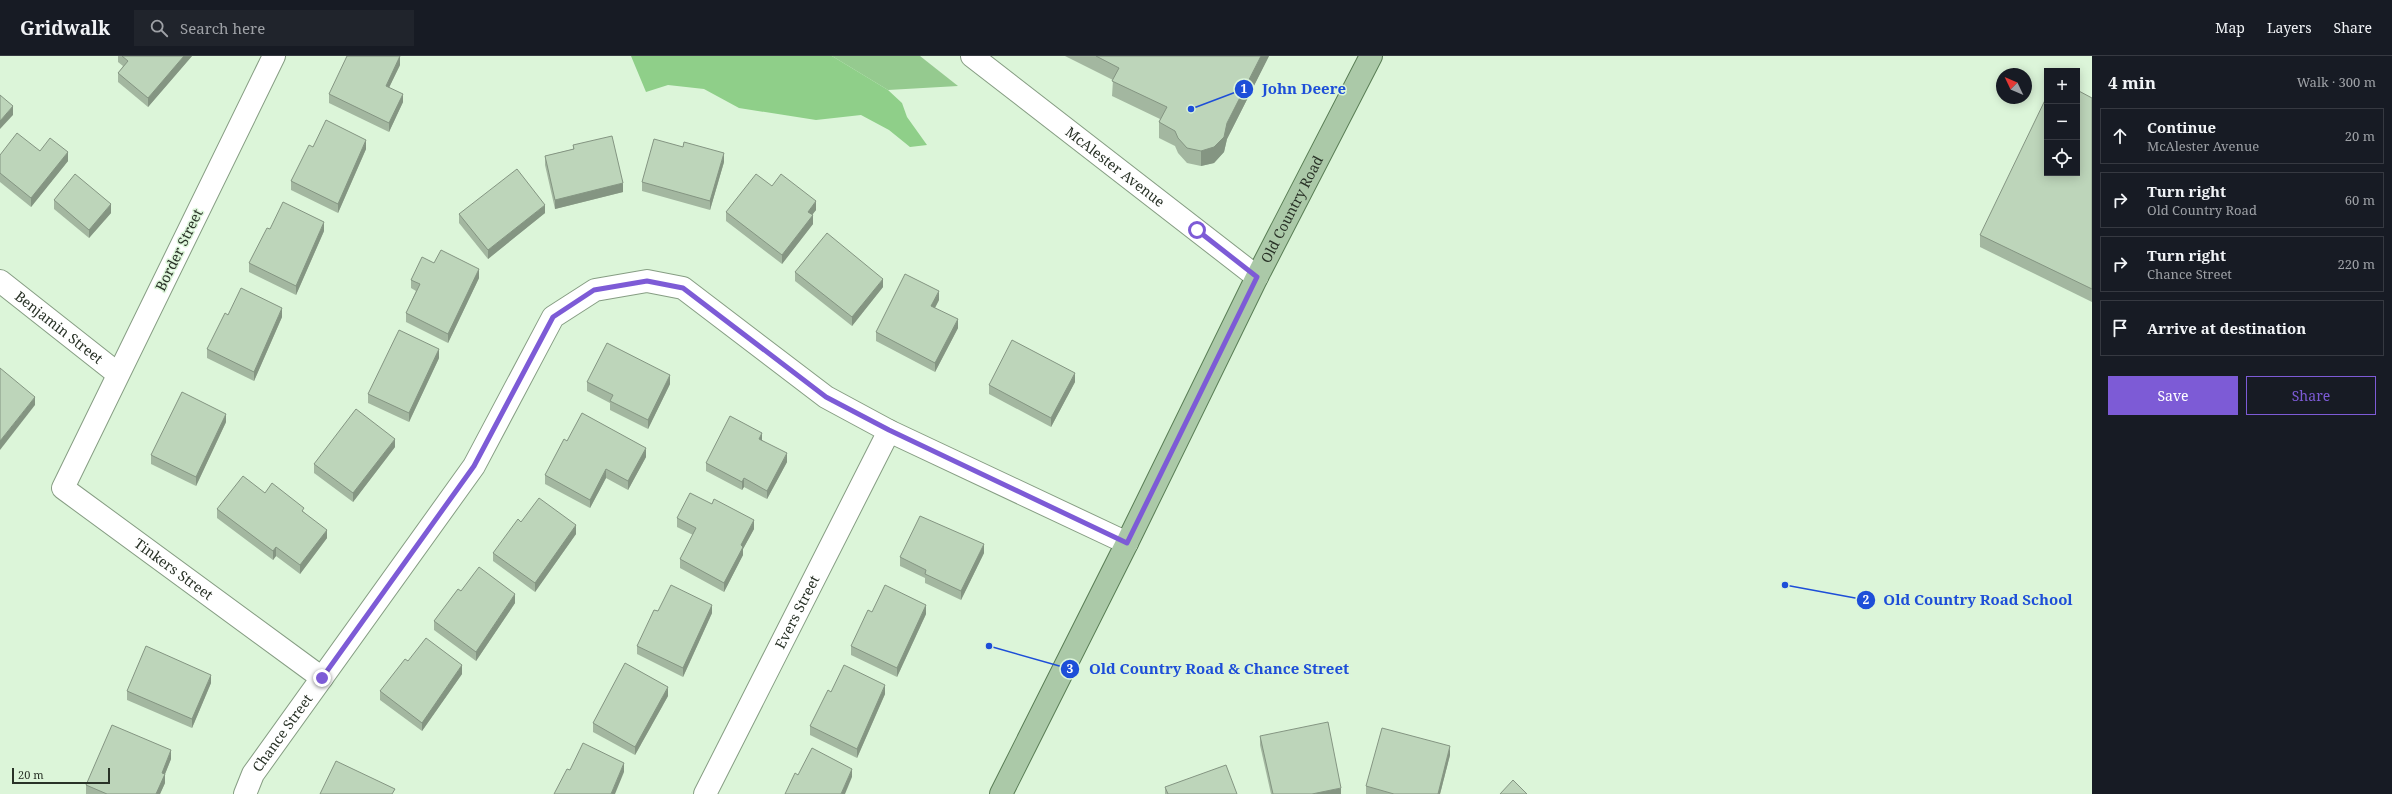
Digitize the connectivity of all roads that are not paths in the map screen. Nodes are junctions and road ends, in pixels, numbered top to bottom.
1 (274, 56) edge
2 (972, 56) edge
3 (1371, 56) edge
4 (1257, 277) junction
5 (0, 281) edge
6 (118, 374) junction
7 (889, 430) junction
8 (84, 445) joint
9 (1127, 543) junction
10 (322, 678) junction
11 (245, 794) edge
12 (705, 794) edge
13 (1001, 794) edge

1 - 6 street, Border Street
2 - 4 street, McAlester Avenue
3 - 4 main road, Old Country Road
4 - 9 main road, Old Country Road
5 - 6 street, Benjamin Street
6 - 8 street, Border Street
7 - 9 street, Chance Street
7 - 10 street, Chance Street
7 - 12 street, Evers Street
8 - 10 street, Tinkers Street
9 - 13 main road, Old Country Road
10 - 11 street, Chance Street

